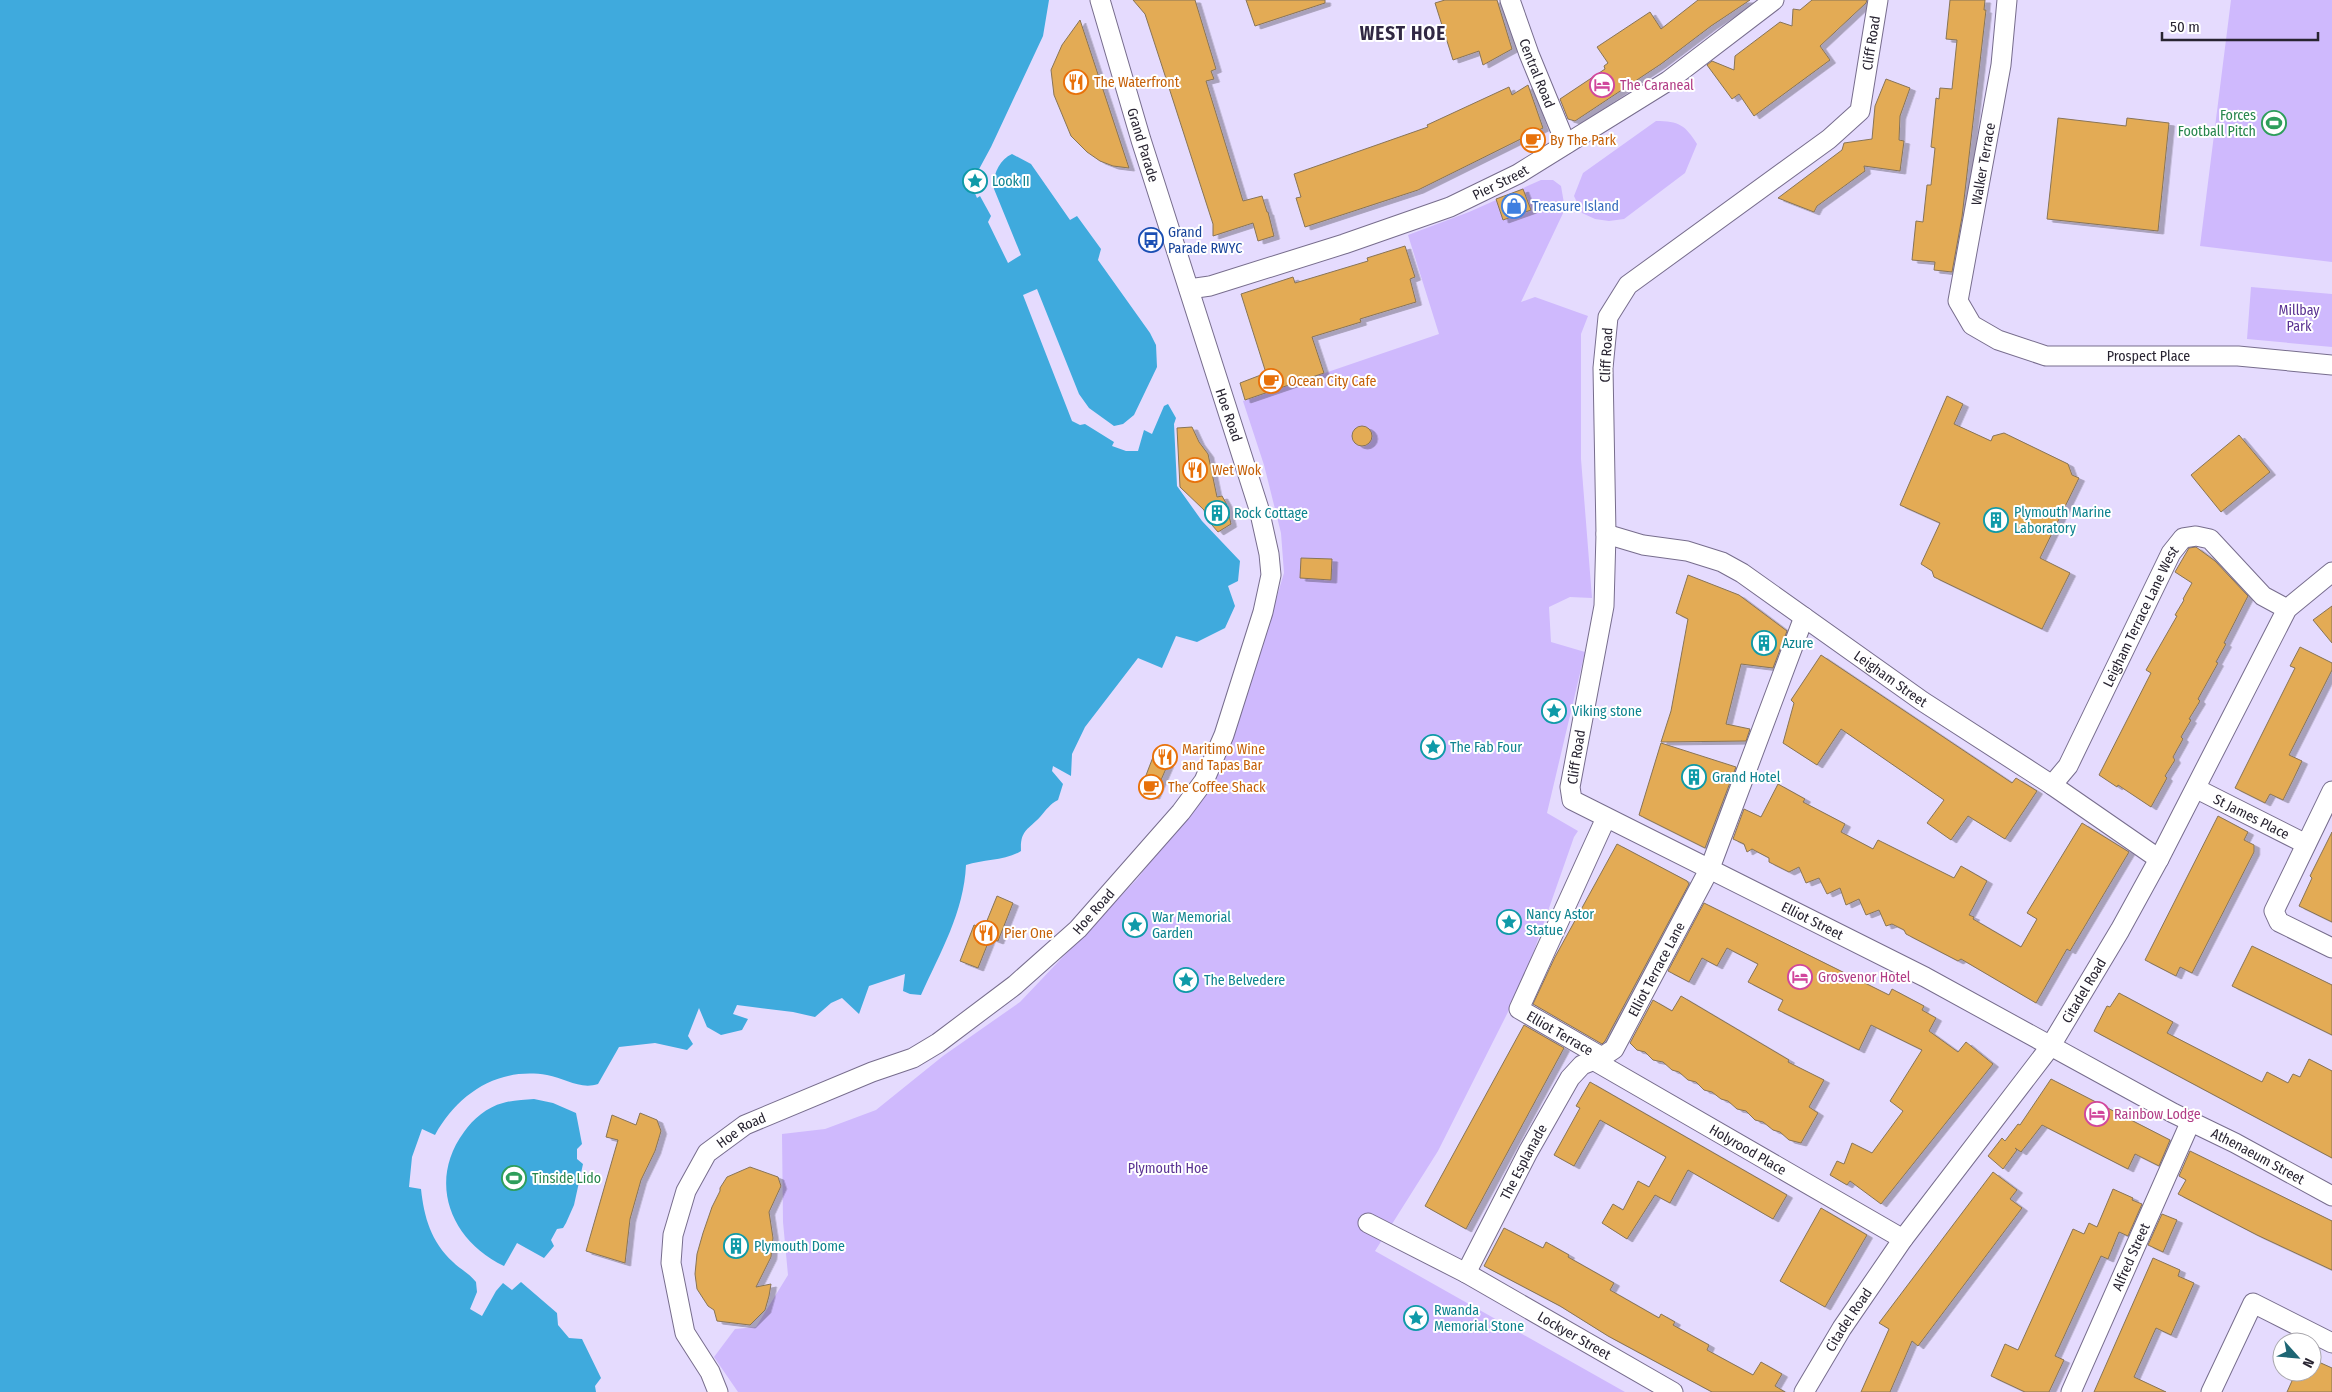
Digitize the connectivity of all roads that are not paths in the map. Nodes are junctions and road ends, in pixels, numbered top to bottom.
1 (1100, 0) edge
2 (1510, 0) edge
3 (1774, 0) edge
4 (1878, 0) edge
5 (2007, 0) edge
6 (1566, 144) junction
7 (1189, 289) junction
8 (1972, 325) joint
9 (2332, 366) edge
10 (1606, 534) junction
11 (2332, 572) edge
12 (2287, 608) junction
13 (1804, 617) junction
14 (2052, 785) junction
15 (2197, 789) junction
16 (2332, 791) edge
17 (1572, 800) joint
18 (1606, 818) junction
19 (2306, 844) junction
20 (2160, 859) junction
21 (1710, 868) junction
22 (2332, 948) edge
23 (2050, 1047) junction
24 (1597, 1058) junction
25 (2190, 1123) junction
26 (2332, 1196) edge
27 (1368, 1223) dead end
28 (1903, 1239) junction
29 (1466, 1273) junction
30 (2332, 1343) edge
31 (718, 1392) edge
32 (1673, 1392) edge
33 (1804, 1392) edge
34 (2071, 1392) edge
35 (2211, 1392) edge

1 - 7 street, Grand Parade
2 - 6 street, Central Road
3 - 6 street, Pier Street
4 - 10 street, Cliff Road
5 - 8 street, Walker Terrace
6 - 7 street, Pier Street
7 - 31 street, Hoe Road
8 - 9 street, Prospect Place
10 - 13 street, Leigham Street
10 - 17 street, Cliff Road
11 - 12 street, Citadel Road
12 - 14 street, Leigham Terrace Lane West
12 - 15 street, Citadel Road
13 - 14 street, Leigham Street
13 - 21 street, Elliot Terrace Lane
14 - 20 street, Leigham Street
15 - 19 street, St James Place
15 - 20 street, Citadel Road
16 - 19 street
17 - 18 street, Elliot Street
18 - 21 street, Elliot Street
18 - 24 street, Elliot Terrace
19 - 22 street
20 - 23 street, Citadel Road
21 - 23 street, Elliot Street
21 - 24 street, Elliot Terrace Lane
23 - 25 street, Athenaeum Street
23 - 28 street, Citadel Road
24 - 28 street, Holyrood Place
24 - 29 street, The Esplanade
25 - 26 street, Athenaeum Street
25 - 34 street, Alfred Street
27 - 29 street, Lockyer Street
28 - 33 street, Citadel Road
29 - 32 street, Lockyer Street
30 - 35 street

